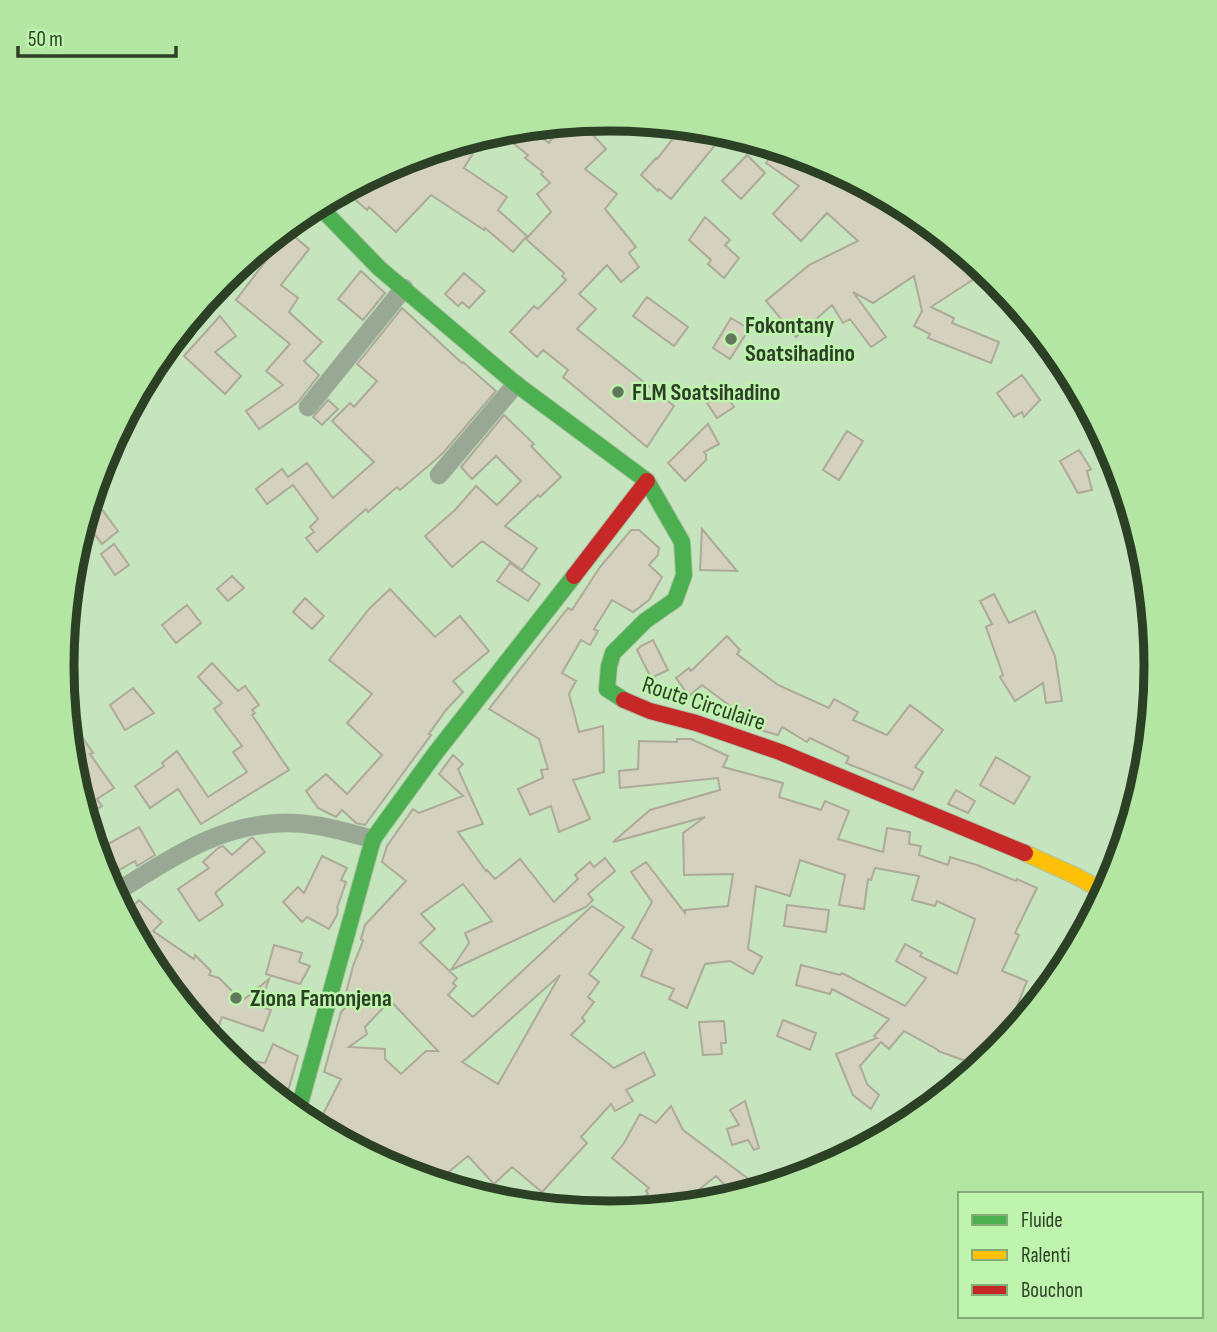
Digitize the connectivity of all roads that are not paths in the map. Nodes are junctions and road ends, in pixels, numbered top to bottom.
1 (325, 212) edge
2 (404, 288) junction
3 (516, 384) junction
4 (308, 407) dead end
5 (439, 475) dead end
6 (647, 481) junction
7 (373, 839) junction
8 (1096, 887) edge
9 (122, 888) edge
10 (300, 1103) edge

1 - 2 street, Route Circulaire
2 - 3 street, Route Circulaire
2 - 4 street
3 - 5 street
3 - 6 street, Route Circulaire
6 - 7 street
6 - 8 street, Route Circulaire
7 - 9 street
7 - 10 street

